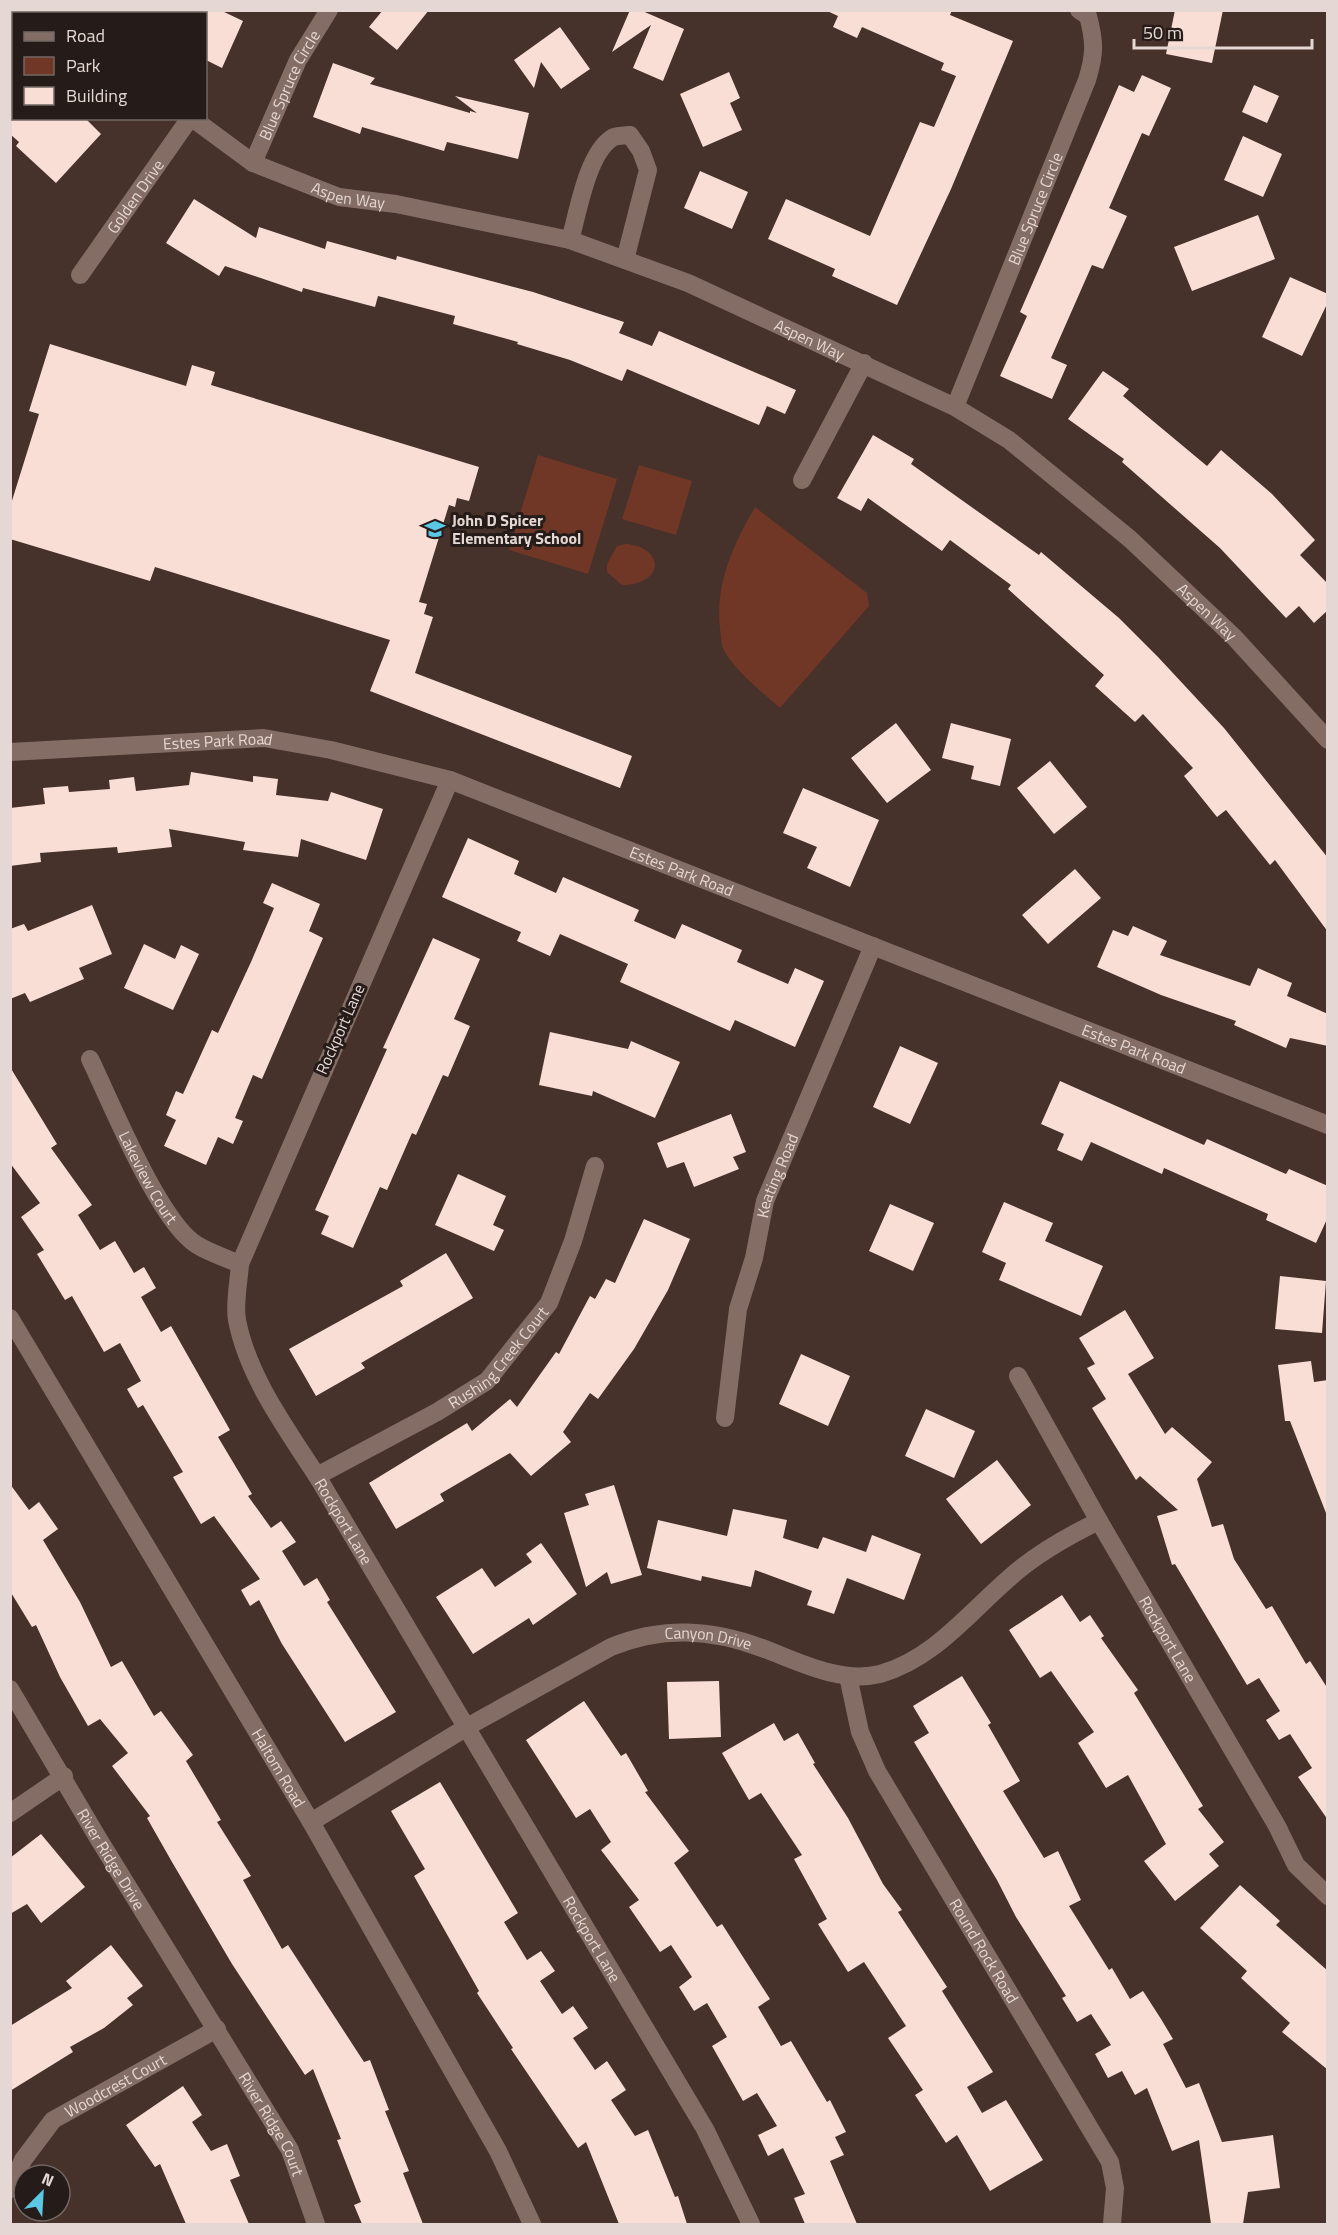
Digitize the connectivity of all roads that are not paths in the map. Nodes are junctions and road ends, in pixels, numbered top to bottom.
1 (329, 10) edge
2 (1079, 10) edge
3 (190, 120) edge
4 (194, 120) edge
5 (253, 163) junction
6 (570, 240) junction
7 (625, 260) junction
8 (80, 275) dead end
9 (864, 363) junction
10 (955, 407) junction
11 (802, 480) dead end
12 (1328, 740) edge
13 (10, 752) edge
14 (450, 780) junction
15 (873, 946) junction
16 (90, 1059) dead end
17 (1328, 1125) edge
18 (596, 1166) dead end
19 (240, 1264) junction
20 (10, 1318) edge
21 (1018, 1376) dead end
22 (725, 1418) dead end
23 (317, 1476) junction
24 (1099, 1521) junction
25 (848, 1676) junction
26 (10, 1689) edge
27 (467, 1727) junction
28 (64, 1776) junction
29 (10, 1813) edge
30 (312, 1822) junction
31 (1328, 1896) edge
32 (217, 2029) junction
33 (10, 2189) edge
34 (316, 2224) edge
35 (531, 2224) edge
36 (750, 2224) edge
37 (1112, 2224) edge

1 - 5 street, Blue Spruce Circle
2 - 10 street, Blue Spruce Circle
3 - 8 street, Golden Drive
4 - 5 street, Aspen Way
5 - 6 street, Aspen Way
6 - 7 street, Aspen Way
6 - 7 street
7 - 9 street, Aspen Way
9 - 10 street, Aspen Way
9 - 11 street
10 - 12 street, Aspen Way
13 - 14 street, Estes Park Road
14 - 15 street, Estes Park Road
14 - 19 street, Rockport Lane
15 - 17 street, Estes Park Road
15 - 22 street, Keating Road
16 - 19 street, Lakeview Court
18 - 23 street, Rushing Creek Court
19 - 23 street, Rockport Lane
20 - 30 street, Haltom Road
21 - 24 street, Rockport Lane
23 - 27 street, Rockport Lane
24 - 25 street, Canyon Drive
24 - 31 street, Rockport Lane
25 - 27 street, Canyon Drive
25 - 37 street, Round Rock Road
26 - 28 street, River Ridge Drive
27 - 30 street, Canyon Drive
27 - 36 street, Rockport Lane
28 - 29 street
28 - 32 street, River Ridge Drive
30 - 35 street, Haltom Road
32 - 33 street, Woodcrest Court
32 - 34 street, River Ridge Court

